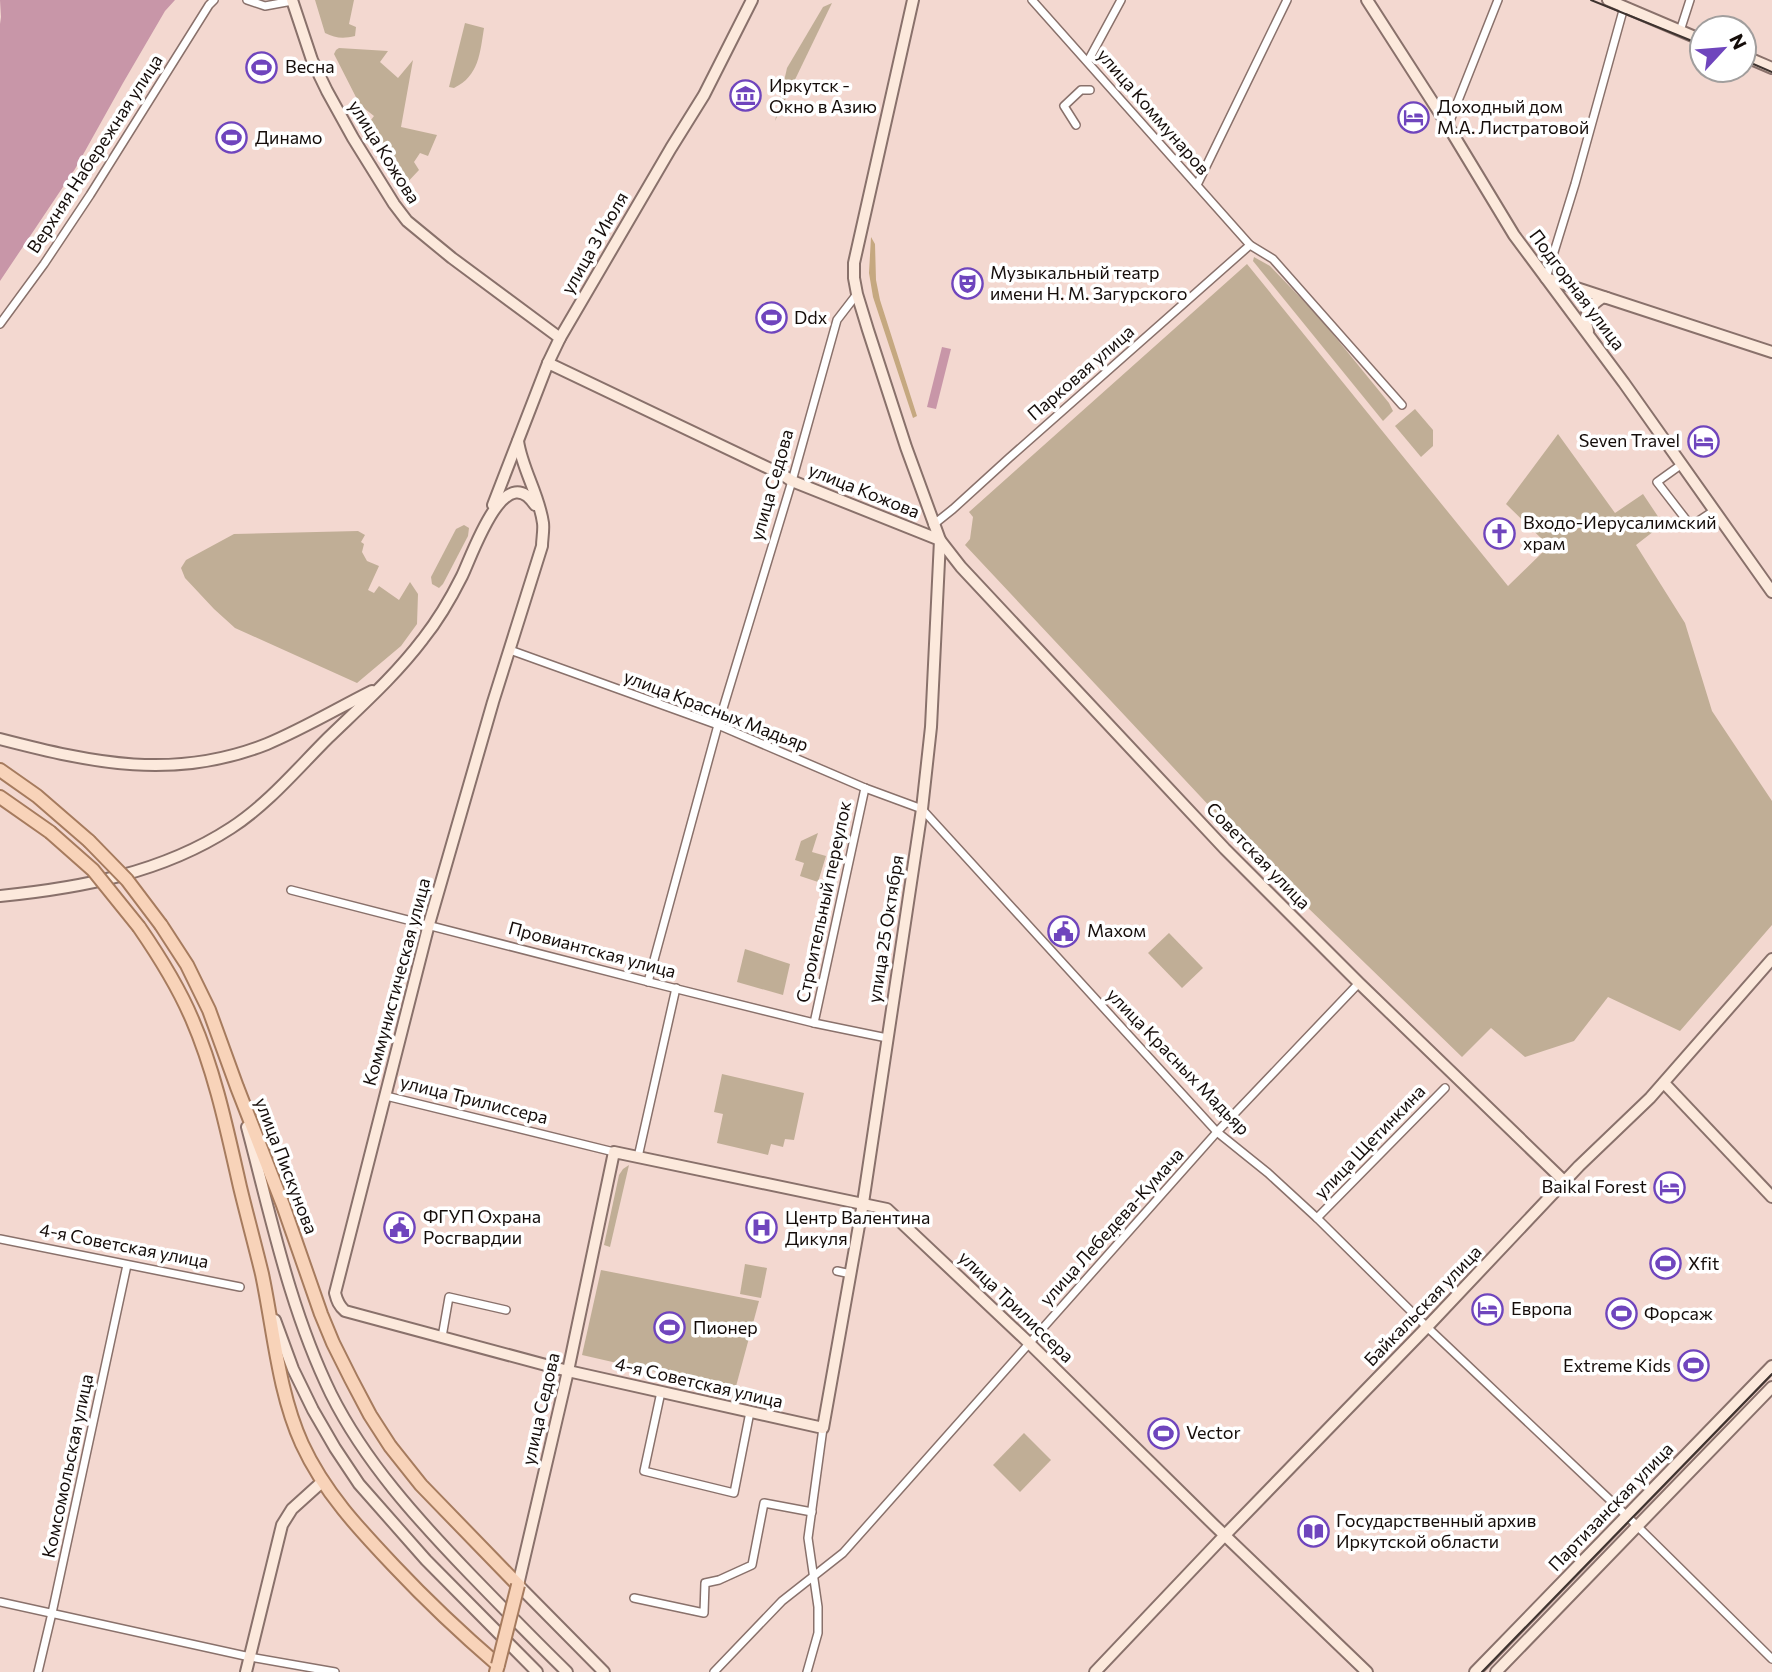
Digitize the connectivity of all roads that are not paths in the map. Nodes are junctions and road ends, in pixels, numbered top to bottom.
1 (214, 0) edge
2 (247, 0) edge
3 (292, 0) edge
4 (752, 0) edge
5 (913, 0) edge
6 (1032, 0) edge
7 (1121, 0) edge
8 (1287, 0) edge
9 (1367, 0) edge
10 (1499, 0) edge
11 (1608, 0) edge
12 (1690, 0) edge
13 (1624, 6) junction
14 (1680, 31) junction
15 (1688, 34) edge
16 (1088, 61) junction
17 (1090, 90) dead end
18 (1076, 125) dead end
19 (1448, 126) junction
20 (1197, 185) junction
21 (1250, 245) junction
22 (1546, 278) junction
23 (857, 294) junction
24 (1607, 298) junction
25 (0, 324) edge
26 (1589, 336) junction
27 (560, 338) junction
28 (1772, 352) edge
29 (548, 363) junction
30 (1402, 405) dead end
31 (518, 441) junction
32 (1682, 464) junction
33 (792, 481) junction
34 (1714, 510) junction
35 (490, 514) junction
36 (543, 525) junction
37 (933, 525) junction
38 (940, 540) junction
39 (1772, 592) edge
40 (510, 650) junction
41 (384, 684) junction
42 (718, 725) junction
43 (0, 739) edge
44 (0, 770) edge
45 (865, 788) junction
46 (0, 797) edge
47 (922, 808) junction
48 (291, 890) dead end
49 (0, 896) edge
50 (429, 924) junction
51 (1772, 960) edge
52 (648, 982) junction
53 (1359, 983) junction
54 (676, 988) junction
55 (814, 1023) junction
56 (887, 1038) junction
57 (1664, 1083) junction
58 (237, 1087) junction
59 (1445, 1088) dead end
60 (386, 1096) junction
61 (1217, 1132) junction
62 (614, 1152) junction
63 (638, 1157) junction
64 (1565, 1182) junction
65 (1772, 1197) edge
66 (863, 1203) junction
67 (1317, 1218) junction
68 (0, 1239) edge
69 (127, 1265) junction
70 (837, 1271) dead end
71 (262, 1273) junction
72 (851, 1274) junction
73 (240, 1287) dead end
74 (506, 1310) dead end
75 (1427, 1327) junction
76 (442, 1337) junction
77 (1029, 1343) junction
78 (1772, 1366) edge
79 (568, 1371) junction
80 (1772, 1387) edge
81 (661, 1392) junction
82 (750, 1412) junction
83 (823, 1428) junction
84 (323, 1481) junction
85 (812, 1512) junction
86 (1627, 1516) junction
87 (1637, 1526) junction
88 (1224, 1535) junction
89 (813, 1576) junction
90 (518, 1585) junction
91 (634, 1598) dead end
92 (0, 1602) edge
93 (52, 1613) junction
94 (250, 1657) junction
95 (1772, 1660) edge
96 (499, 1670) edge
97 (38, 1672) edge
98 (246, 1672) edge
99 (335, 1672) edge
100 (537, 1672) edge
101 (567, 1672) edge
102 (604, 1672) edge
103 (714, 1672) edge
104 (807, 1672) edge
105 (1095, 1672) edge
106 (1367, 1672) edge
107 (1475, 1672) edge
108 (1496, 1672) edge

1 - 25 street, Верхняя Набережная улица
2 - 3 street
3 - 27 main road, улица Кожова
4 - 27 main road, улица 3 Июля
5 - 23 main road
6 - 16 street, улица Коммунаров
7 - 16 street
8 - 20 street
9 - 19 main road, Подгорная улица
10 - 19 street
11 - 13 main road
12 - 14 street
13 - 14 main road
13 - 22 street
14 - 15 main road
16 - 20 street, улица Коммунаров
17 - 18 street
19 - 22 main road, Подгорная улица
20 - 21 street, улица Коммунаров
21 - 30 street, улица Коммунаров
21 - 37 street, Парковая улица
22 - 24 main road
22 - 26 main road, Подгорная улица
23 - 33 street, улица Седова
23 - 37 main road, улица 25 Октября
24 - 26 main road
24 - 28 main road
26 - 32 main road, Подгорная улица
27 - 29 main road, улица 3 Июля
29 - 31 main road, улица 3 Июля
29 - 33 main road, улица Кожова
31 - 35 main road, улица 3 Июля
31 - 36 main road, Коммунистическая улица
32 - 34 main road, Подгорная улица
32 - 34 street
33 - 38 main road, улица Кожова
33 - 42 street, улица Седова
34 - 39 main road, Подгорная улица
35 - 36 main road
35 - 41 main road, улица 3 Июля
36 - 40 main road, Коммунистическая улица
37 - 38 main road, улица 25 Октября
38 - 47 main road, улица 25 Октября
38 - 53 main road, Советская улица
40 - 42 street, улица Красных Мадьяр
40 - 50 main road, Коммунистическая улица
41 - 43 main road
41 - 49 main road, улица 3 Июля
42 - 45 street, улица Красных Мадьяр
42 - 52 street, улица Седова
44 - 58 main road, bridge
45 - 47 street, улица Красных Мадьяр
45 - 55 street, Строительный переулок
46 - 71 main road, bridge
47 - 56 main road, улица 25 Октября
47 - 61 street, улица Красных Мадьяр
48 - 50 street, Провиантская улица
50 - 52 street, Провиантская улица
50 - 60 main road, Коммунистическая улица
51 - 57 main road, Байкальская улица
52 - 54 street, Провиантская улица
53 - 61 street, улица Лебедева-Кумача
53 - 64 main road, Советская улица
54 - 55 street, Провиантская улица
54 - 63 street
55 - 56 street, Провиантская улица
56 - 66 main road, улица 25 Октября
57 - 64 main road, Байкальская улица
57 - 65 main road
58 - 90 main road, улица Пискунова
58 - 101 main road, улица Пискунова
59 - 67 street, улица Щетинкина
60 - 62 street, улица Трилиссера
60 - 76 main road, Коммунистическая улица
61 - 67 street, улица Красных Мадьяр
61 - 77 street, улица Лебедева-Кумача
62 - 63 main road, улица Трилиссера
62 - 79 main road, улица Седова
63 - 66 main road, улица Трилиссера
64 - 75 main road, Байкальская улица
66 - 72 main road, улица 25 Октября
66 - 77 main road, улица Трилиссера
67 - 75 street, улица Красных Мадьяр
68 - 69 street, 4-я Советская улица
69 - 73 street, 4-я Советская улица
69 - 93 street, Комсомольская улица
70 - 72 street
71 - 84 main road
71 - 100 main road
72 - 83 main road, улица 25 Октября
74 - 76 street
75 - 86 street, улица Красных Мадьяр
75 - 88 main road, Байкальская улица
76 - 79 main road, Коммунистическая улица
77 - 88 main road, улица Трилиссера
77 - 89 street, улица Лебедева-Кумача
78 - 86 main road, Партизанская улица
79 - 81 main road, 4-я Советская улица
79 - 90 main road, улица Седова
80 - 87 main road, Партизанская улица
81 - 82 main road, 4-я Советская улица
81 - 82 street
82 - 83 main road, 4-я Советская улица
83 - 85 street, улица 25 Октября
84 - 94 main road
84 - 96 main road
85 - 89 street, улица 25 Октября
85 - 91 street
86 - 87 street, улица Красных Мадьяр
86 - 107 main road, Партизанская улица
87 - 95 street, улица Красных Мадьяр
87 - 108 main road, Партизанская улица
88 - 105 main road, Байкальская улица
88 - 106 main road, улица Трилиссера
89 - 103 street, улица Лебедева-Кумача
89 - 104 street, улица 25 Октября
90 - 96 main road, улица Седова, bridge
90 - 102 main road, улица Пискунова
92 - 93 street
93 - 94 street
93 - 97 street, Комсомольская улица
94 - 98 main road
94 - 99 street

